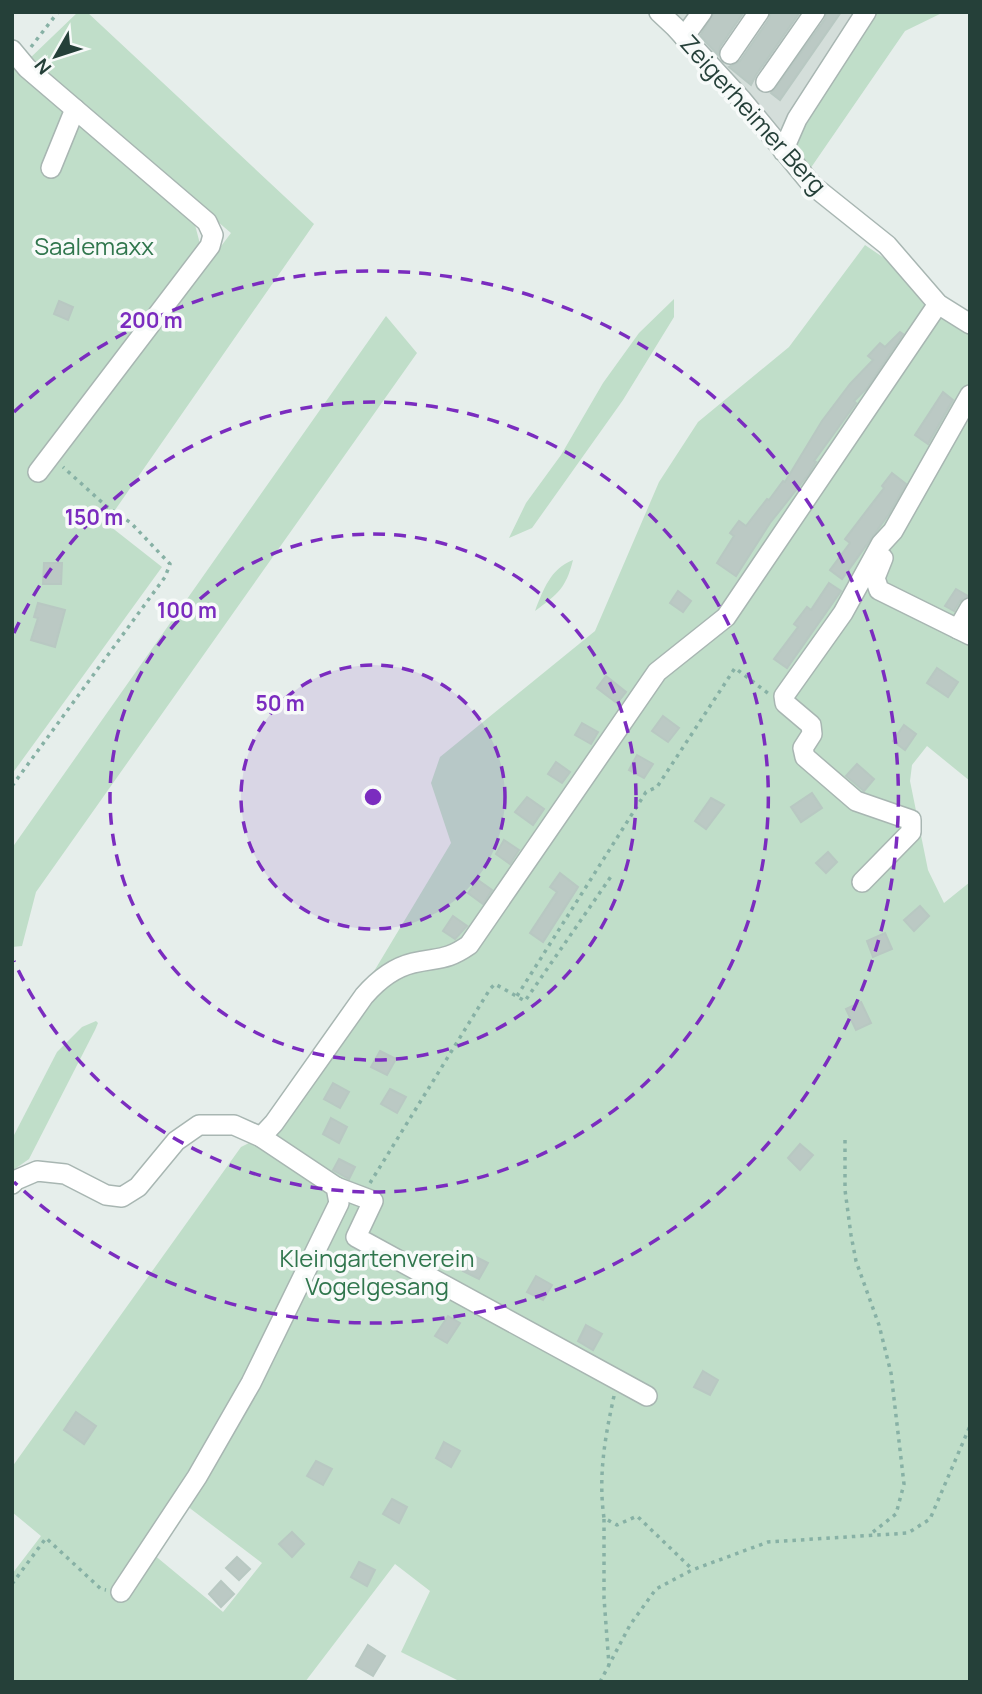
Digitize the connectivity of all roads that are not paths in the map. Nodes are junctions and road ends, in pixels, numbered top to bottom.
1 (659, 12) edge
2 (702, 12) edge
3 (759, 12) edge
4 (815, 12) edge
5 (866, 12) edge
6 (684, 37) junction
7 (19, 50) edge
8 (730, 54) dead end
9 (766, 82) dead end
10 (75, 109) junction
11 (783, 151) junction
12 (51, 169) dead end
13 (937, 304) junction
14 (970, 324) edge
15 (970, 395) edge
16 (38, 472) dead end
17 (893, 531) junction
18 (970, 608) edge
19 (964, 632) edge
20 (862, 882) dead end
21 (261, 1137) junction
22 (12, 1184) edge
23 (336, 1187) junction
24 (647, 1396) dead end
25 (121, 1592) road end

1 - 6 lane, Zeigerheimer Berg
2 - 6 lane
3 - 8 lane
4 - 9 lane
5 - 11 lane
6 - 11 lane, Zeigerheimer Berg
7 - 10 lane
10 - 12 lane
10 - 16 lane
11 - 13 lane, Zeigerheimer Berg
13 - 14 lane, Zeigerheimer Berg
13 - 21 lane
15 - 17 lane
17 - 19 lane
17 - 20 lane
18 - 19 lane
21 - 22 lane
21 - 23 lane
23 - 24 lane
23 - 25 lane

